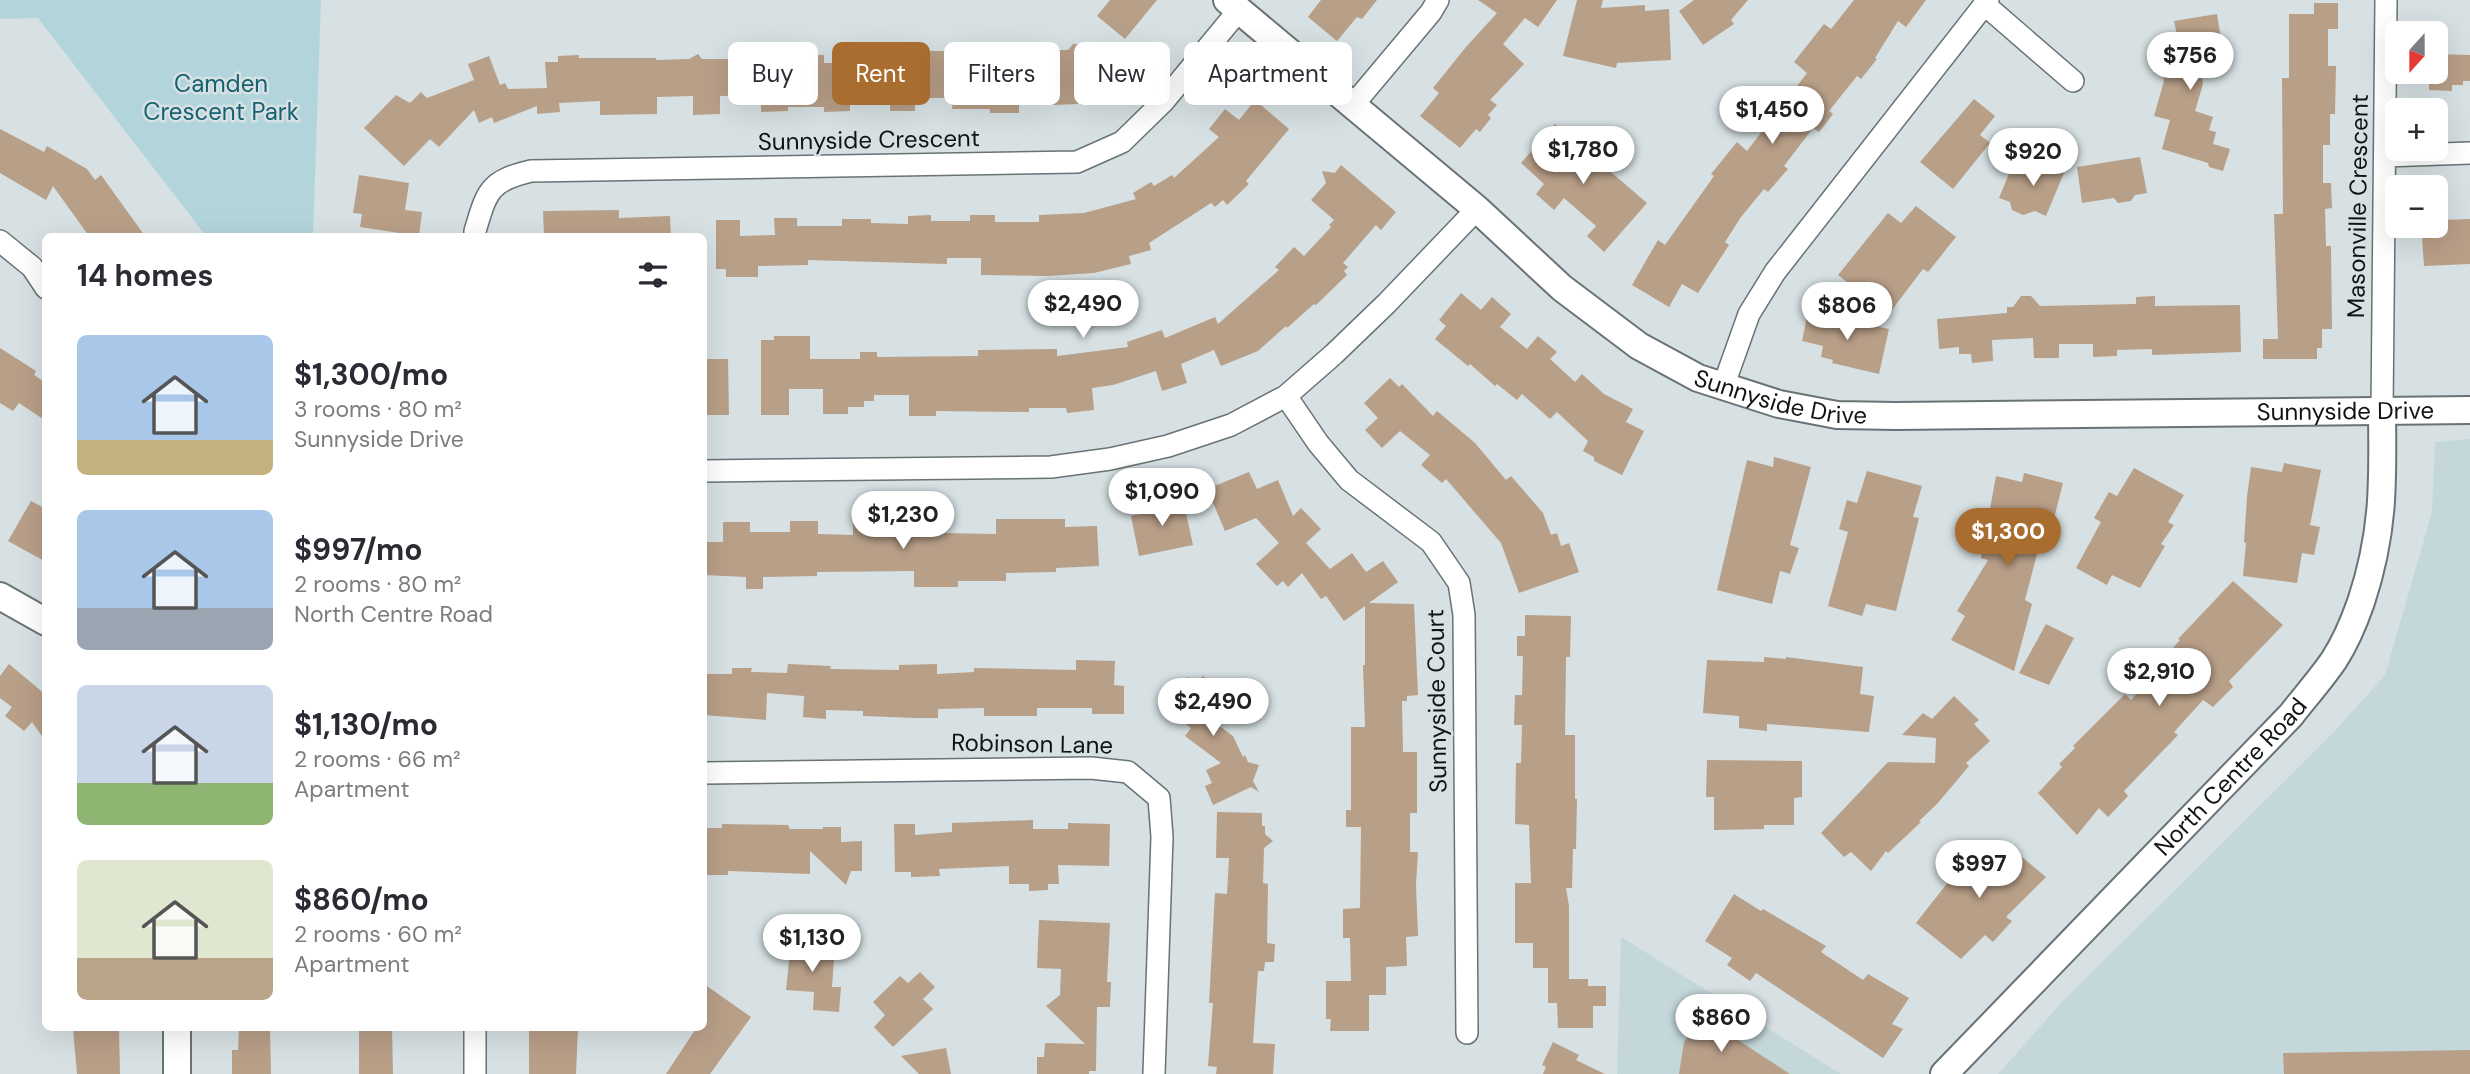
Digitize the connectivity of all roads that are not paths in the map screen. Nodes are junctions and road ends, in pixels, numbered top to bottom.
1 (1438, 0) edge
2 (2386, 0) edge
3 (1986, 2) edge
4 (1233, 5) edge
5 (2073, 81) dead end
6 (2385, 98) edge
7 (1353, 105) junction
8 (2470, 153) edge
9 (2448, 154) edge
10 (2385, 156) edge
11 (1477, 209) junction
12 (475, 233) edge
13 (0, 241) edge
14 (42, 282) edge
15 (1723, 387) junction
16 (1286, 396) junction
17 (2470, 410) edge
18 (2382, 412) junction
19 (707, 471) edge
20 (0, 596) edge
21 (42, 620) edge
22 (707, 773) edge
23 (177, 1031) edge
24 (475, 1031) edge
25 (1467, 1033) dead end
26 (177, 1074) edge
27 (475, 1074) edge
28 (1154, 1074) edge
29 (1944, 1074) edge

1 - 7 street
2 - 6 street, Masonville Crescent
3 - 5 street
3 - 15 street
4 - 7 street, Sunnyside Drive
4 - 12 street, Sunnyside Crescent
7 - 11 street, Sunnyside Drive
8 - 9 street
10 - 18 street, Masonville Crescent
11 - 15 street, Sunnyside Drive
11 - 16 street
13 - 14 street
15 - 18 street, Sunnyside Drive
16 - 19 street
16 - 25 street, Sunnyside Court
17 - 18 street, Sunnyside Drive
18 - 29 street, North Centre Road
20 - 21 street
22 - 28 street, Robinson Lane
23 - 26 street
24 - 27 street

